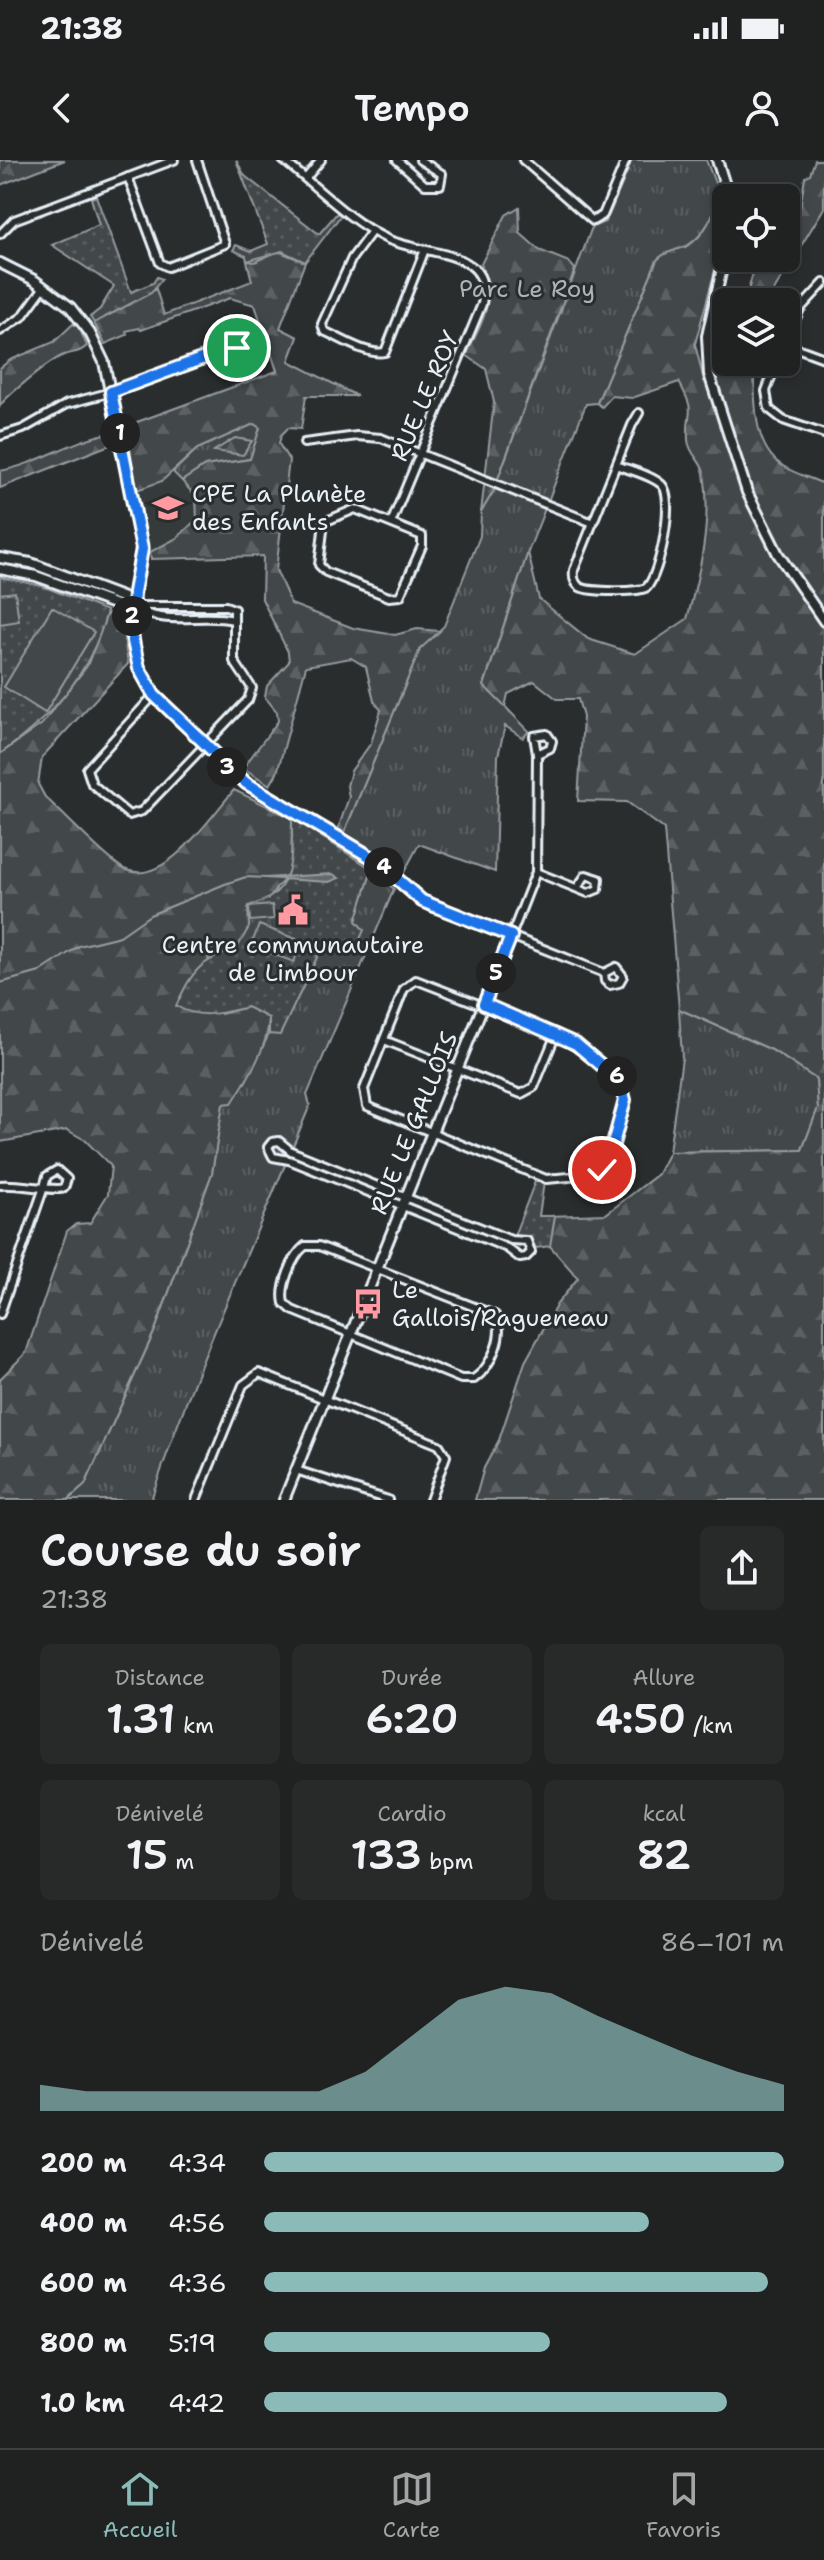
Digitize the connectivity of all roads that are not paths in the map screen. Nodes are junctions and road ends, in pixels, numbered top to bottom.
1 (174, 160) edge
2 (197, 160) edge
3 (283, 160) edge
4 (321, 160) edge
5 (397, 160) edge
6 (420, 160) edge
7 (523, 160) edge
8 (626, 160) edge
9 (717, 160) edge
10 (128, 177) junction
11 (306, 178) junction
12 (725, 184) edge
13 (372, 231) junction
14 (0, 234) edge
15 (424, 252) junction
16 (0, 263) edge
17 (721, 272) edge
18 (824, 283) edge
19 (44, 287) junction
20 (800, 309) edge
21 (0, 331) edge
22 (800, 349) edge
23 (215, 354) dead end
24 (824, 358) edge
25 (772, 376) edge
26 (111, 392) junction
27 (639, 413) dead end
28 (824, 434) edge
29 (0, 436) edge
30 (304, 443) dead end
31 (420, 453) junction
32 (616, 465) junction
33 (392, 521) junction
34 (593, 523) junction
35 (0, 558) edge
36 (0, 569) edge
37 (132, 606) junction
38 (821, 609) edge
39 (234, 620) junction
40 (824, 621) edge
41 (154, 695) junction
42 (204, 744) junction
43 (537, 754) dead end
44 (536, 872) junction
45 (577, 888) dead end
46 (511, 936) junction
47 (604, 973) dead end
48 (484, 1004) junction
49 (556, 1034) junction
50 (384, 1040) junction
51 (457, 1068) junction
52 (431, 1133) junction
53 (0, 1185) edge
54 (404, 1201) junction
55 (377, 1268) junction
56 (0, 1284) edge
57 (10, 1288) junction
58 (0, 1314) edge
59 (350, 1333) junction
60 (325, 1398) junction
61 (296, 1470) junction
62 (196, 1500) edge
63 (284, 1500) edge
64 (388, 1500) edge
65 (430, 1500) edge

1 - 10 street
2 - 10 street
3 - 11 street, RUE LE ROY
4 - 11 street
5 - 6 street
7 - 8 street
9 - 12 street
10 - 14 street
11 - 13 street, RUE LE ROY
13 - 15 street, RUE LE ROY
13 - 15 street
15 - 31 street, RUE LE ROY
16 - 19 street
17 - 38 street
18 - 20 street
19 - 21 street
19 - 26 street
22 - 24 street
23 - 26 street
25 - 28 street
26 - 29 street
26 - 37 street
27 - 32 street
30 - 31 street
31 - 33 street, RUE LE ROY
31 - 34 street
32 - 34 street
32 - 34 street
33 - 33 street
35 - 37 street
36 - 37 street
37 - 39 street
37 - 39 street
37 - 41 street
38 - 40 street
39 - 42 street
41 - 42 street
41 - 42 street
42 - 46 street
43 - 44 street, RUE LE GALLOIS
44 - 45 street
44 - 46 street, RUE LE GALLOIS
46 - 47 street
46 - 48 street, RUE LE GALLOIS
48 - 49 street
48 - 50 street
48 - 51 street, RUE LE GALLOIS
49 - 51 street
49 - 52 street
50 - 51 street
50 - 52 street
51 - 52 street, RUE LE GALLOIS
52 - 54 street, RUE LE GALLOIS
53 - 57 street
54 - 54 street
54 - 54 street
54 - 55 street, RUE LE GALLOIS
55 - 59 street, RUE LE GALLOIS
55 - 59 street
55 - 59 street
56 - 57 street
57 - 58 street
59 - 60 street, RUE LE GALLOIS
60 - 61 street, RUE LE GALLOIS
60 - 62 street
60 - 65 street
61 - 63 street, RUE LE GALLOIS
61 - 64 street

